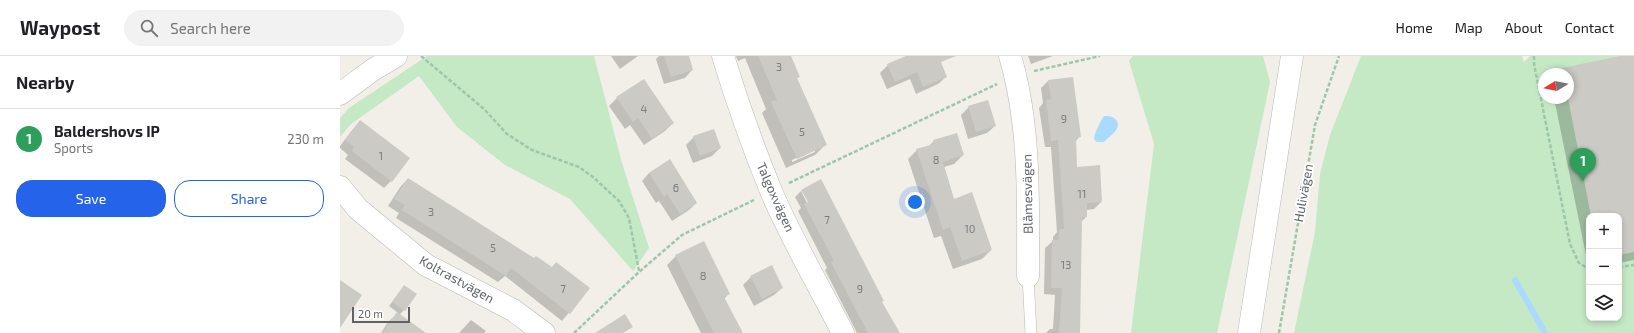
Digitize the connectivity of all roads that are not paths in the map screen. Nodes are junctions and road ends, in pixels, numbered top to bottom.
1 (396, 56) edge
2 (723, 56) edge
3 (1292, 56) edge
4 (1013, 66) edge
5 (340, 94) edge
6 (340, 187) edge
7 (1259, 266) junction
8 (1028, 276) joint
9 (544, 333) edge
10 (843, 333) edge
11 (1031, 333) edge
12 (1238, 333) edge
13 (1249, 333) edge

1 - 5 street
2 - 10 street, Talgoxvägen
3 - 7 street
4 - 8 street, Blåmesvägen
6 - 9 street, Koltrastvägen
7 - 12 street
7 - 13 street
8 - 11 lane, Blåmesvägen

